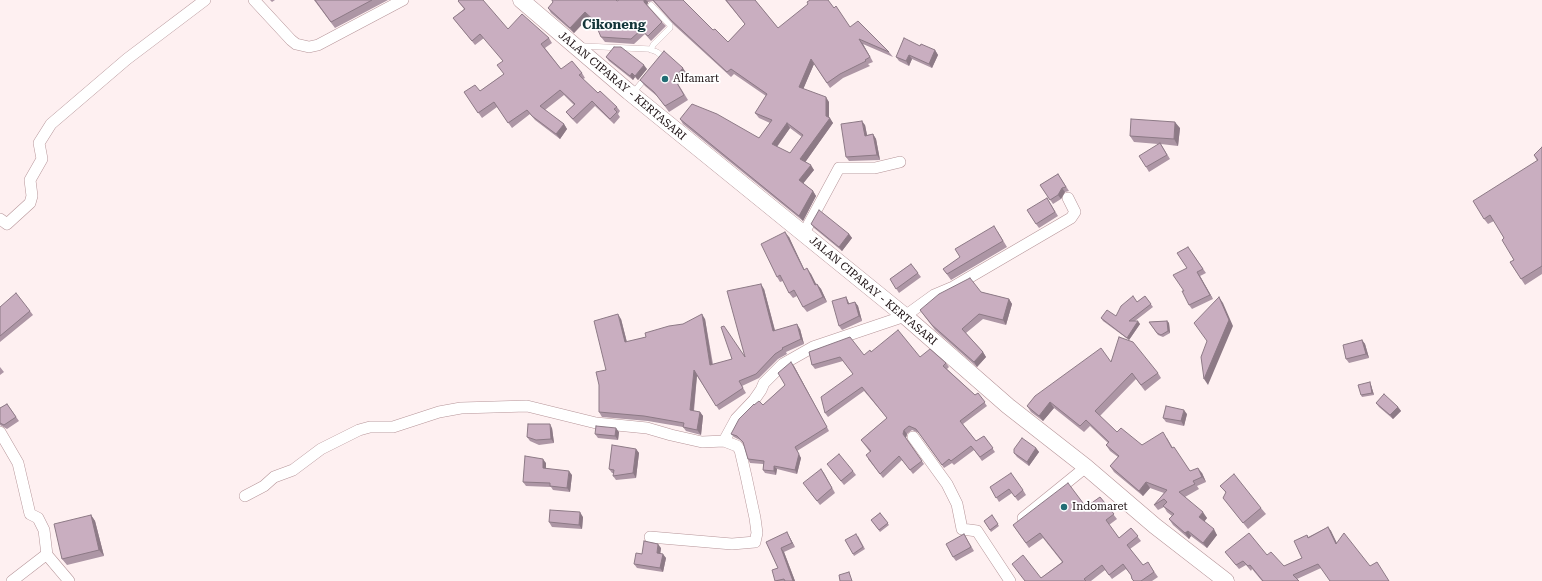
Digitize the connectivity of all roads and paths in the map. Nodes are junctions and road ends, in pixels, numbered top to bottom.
1 (205, 0) edge
2 (254, 0) edge
3 (403, 0) edge
4 (521, 0) edge
5 (651, 5) dead end
6 (573, 46) junction
7 (652, 50) junction
8 (656, 66) edge
9 (651, 72) edge
10 (632, 95) junction
11 (900, 162) dead end
12 (1068, 198) dead end
13 (3, 221) edge
14 (804, 233) junction
15 (905, 316) junction
16 (0, 432) edge
17 (913, 437) dead end
18 (724, 441) junction
19 (1086, 467) junction
20 (245, 496) dead end
21 (1018, 521) edge
22 (650, 538) dead end
23 (47, 554) junction
24 (12, 581) edge
25 (69, 581) edge
26 (1010, 581) edge
27 (1226, 581) edge

1 - 13 street
2 - 3 street
4 - 6 main road, JALAN CIPARAY - KERTASARI
5 - 7 lane
6 - 7 lane
6 - 10 main road, JALAN CIPARAY - KERTASARI
7 - 8 lane
9 - 10 lane
10 - 14 main road, JALAN CIPARAY - KERTASARI
11 - 14 street
12 - 15 street
14 - 15 main road, JALAN CIPARAY - KERTASARI
15 - 18 street
15 - 19 main road, JALAN CIPARAY - KERTASARI
16 - 23 street
17 - 26 street
18 - 20 street
18 - 22 street
19 - 21 street
19 - 27 main road, JALAN CIPARAY - KERTASARI
23 - 24 street
23 - 25 street

